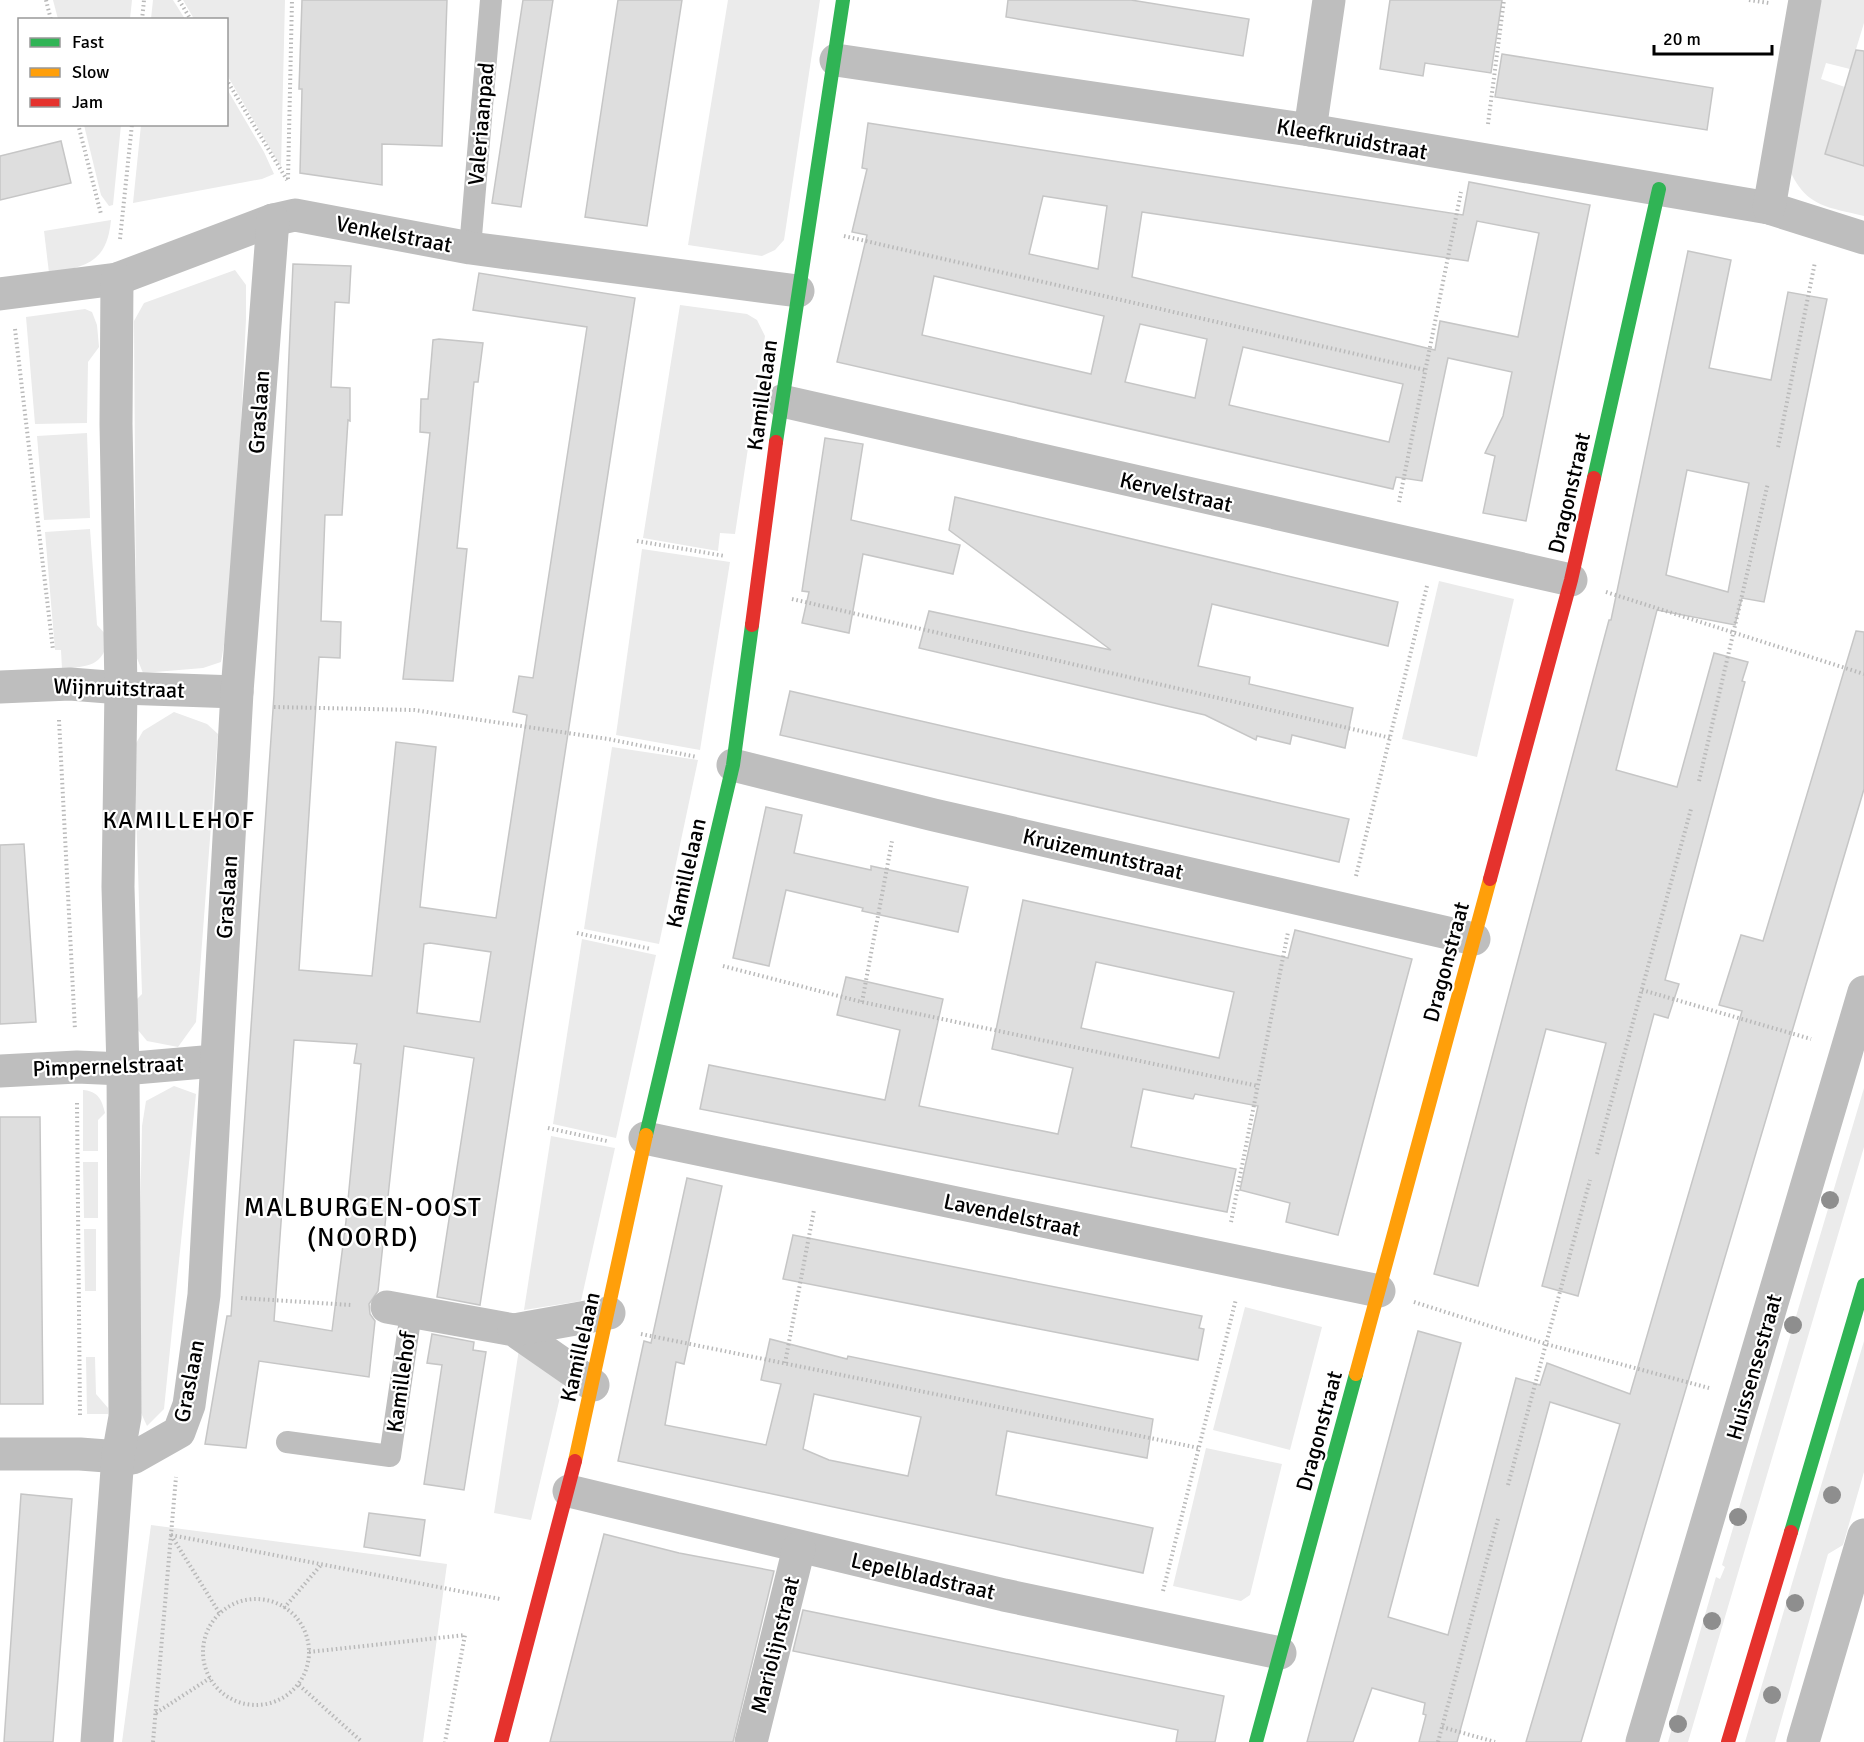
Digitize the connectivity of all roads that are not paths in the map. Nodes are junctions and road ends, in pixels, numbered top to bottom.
1 (491, 0) edge
2 (843, 0) edge
3 (1329, 0) edge
4 (1805, 0) edge
5 (836, 60) junction
6 (1310, 130) junction
7 (1659, 189) junction
8 (1769, 208) junction
9 (273, 220) junction
10 (1864, 238) edge
11 (470, 248) junction
12 (117, 279) junction
13 (798, 291) junction
14 (5, 293) edge
15 (782, 401) junction
16 (1571, 580) junction
17 (0, 687) edge
18 (121, 688) junction
19 (237, 699) junction
20 (733, 765) junction
21 (1474, 939) junction
22 (1864, 992) edge
23 (215, 1061) junction
24 (123, 1069) junction
25 (0, 1071) edge
26 (645, 1138) junction
27 (1864, 1285) edge
28 (1379, 1291) junction
29 (399, 1310) joint
30 (608, 1320) junction
31 (514, 1330) junction
32 (593, 1385) junction
33 (287, 1442) dead end
34 (0, 1454) edge
35 (118, 1456) junction
36 (569, 1491) junction
37 (1864, 1536) edge
38 (799, 1548) junction
39 (1280, 1653) junction
40 (98, 1742) edge
41 (501, 1742) edge
42 (751, 1742) edge
43 (1256, 1742) edge
44 (1642, 1742) edge
45 (1728, 1742) edge
46 (1803, 1742) edge

1 - 11 lane, Valeriaanpad
2 - 5 street, Kamillelaan
3 - 6 street
4 - 8 street
5 - 6 street, Kleefkruidstraat
5 - 13 street, Kamillelaan
6 - 7 street, Kleefkruidstraat
7 - 8 street, Kleefkruidstraat
7 - 16 street, Dragonstraat
8 - 10 street, Kleefkruidstraat
9 - 11 street, Venkelstraat
9 - 12 street, Venkelstraat
9 - 19 street, Graslaan
11 - 13 street, Venkelstraat
12 - 14 street, Venkelstraat
12 - 18 street
13 - 15 street, Kamillelaan
15 - 16 street, Kervelstraat
15 - 20 street, Kamillelaan
16 - 21 street, Dragonstraat
17 - 18 street, Wijnruitstraat
18 - 19 street, Wijnruitstraat
18 - 24 street
19 - 23 street, Graslaan
20 - 21 street, Kruizemuntstraat
20 - 26 street, Kamillelaan
21 - 28 street, Dragonstraat
22 - 44 street, Huissensestraat
23 - 24 street, Pimpernelstraat
23 - 35 street, Graslaan
24 - 25 street, Pimpernelstraat
24 - 35 street
26 - 28 street, Lavendelstraat
26 - 30 street, Kamillelaan
27 - 45 street
28 - 39 street, Dragonstraat
29 - 31 street, Kamillehof
29 - 33 lane, Kamillehof
30 - 31 street, Kamillehof
30 - 32 street, Kamillelaan
31 - 32 street, Kamillehof
32 - 36 street, Kamillelaan
34 - 35 street, Graslaan
35 - 40 street
36 - 38 street, Lepelbladstraat
36 - 41 street, Kamillelaan
37 - 46 street
38 - 39 street, Lepelbladstraat
38 - 42 street, Mariolijnstraat
39 - 43 street, Dragonstraat

